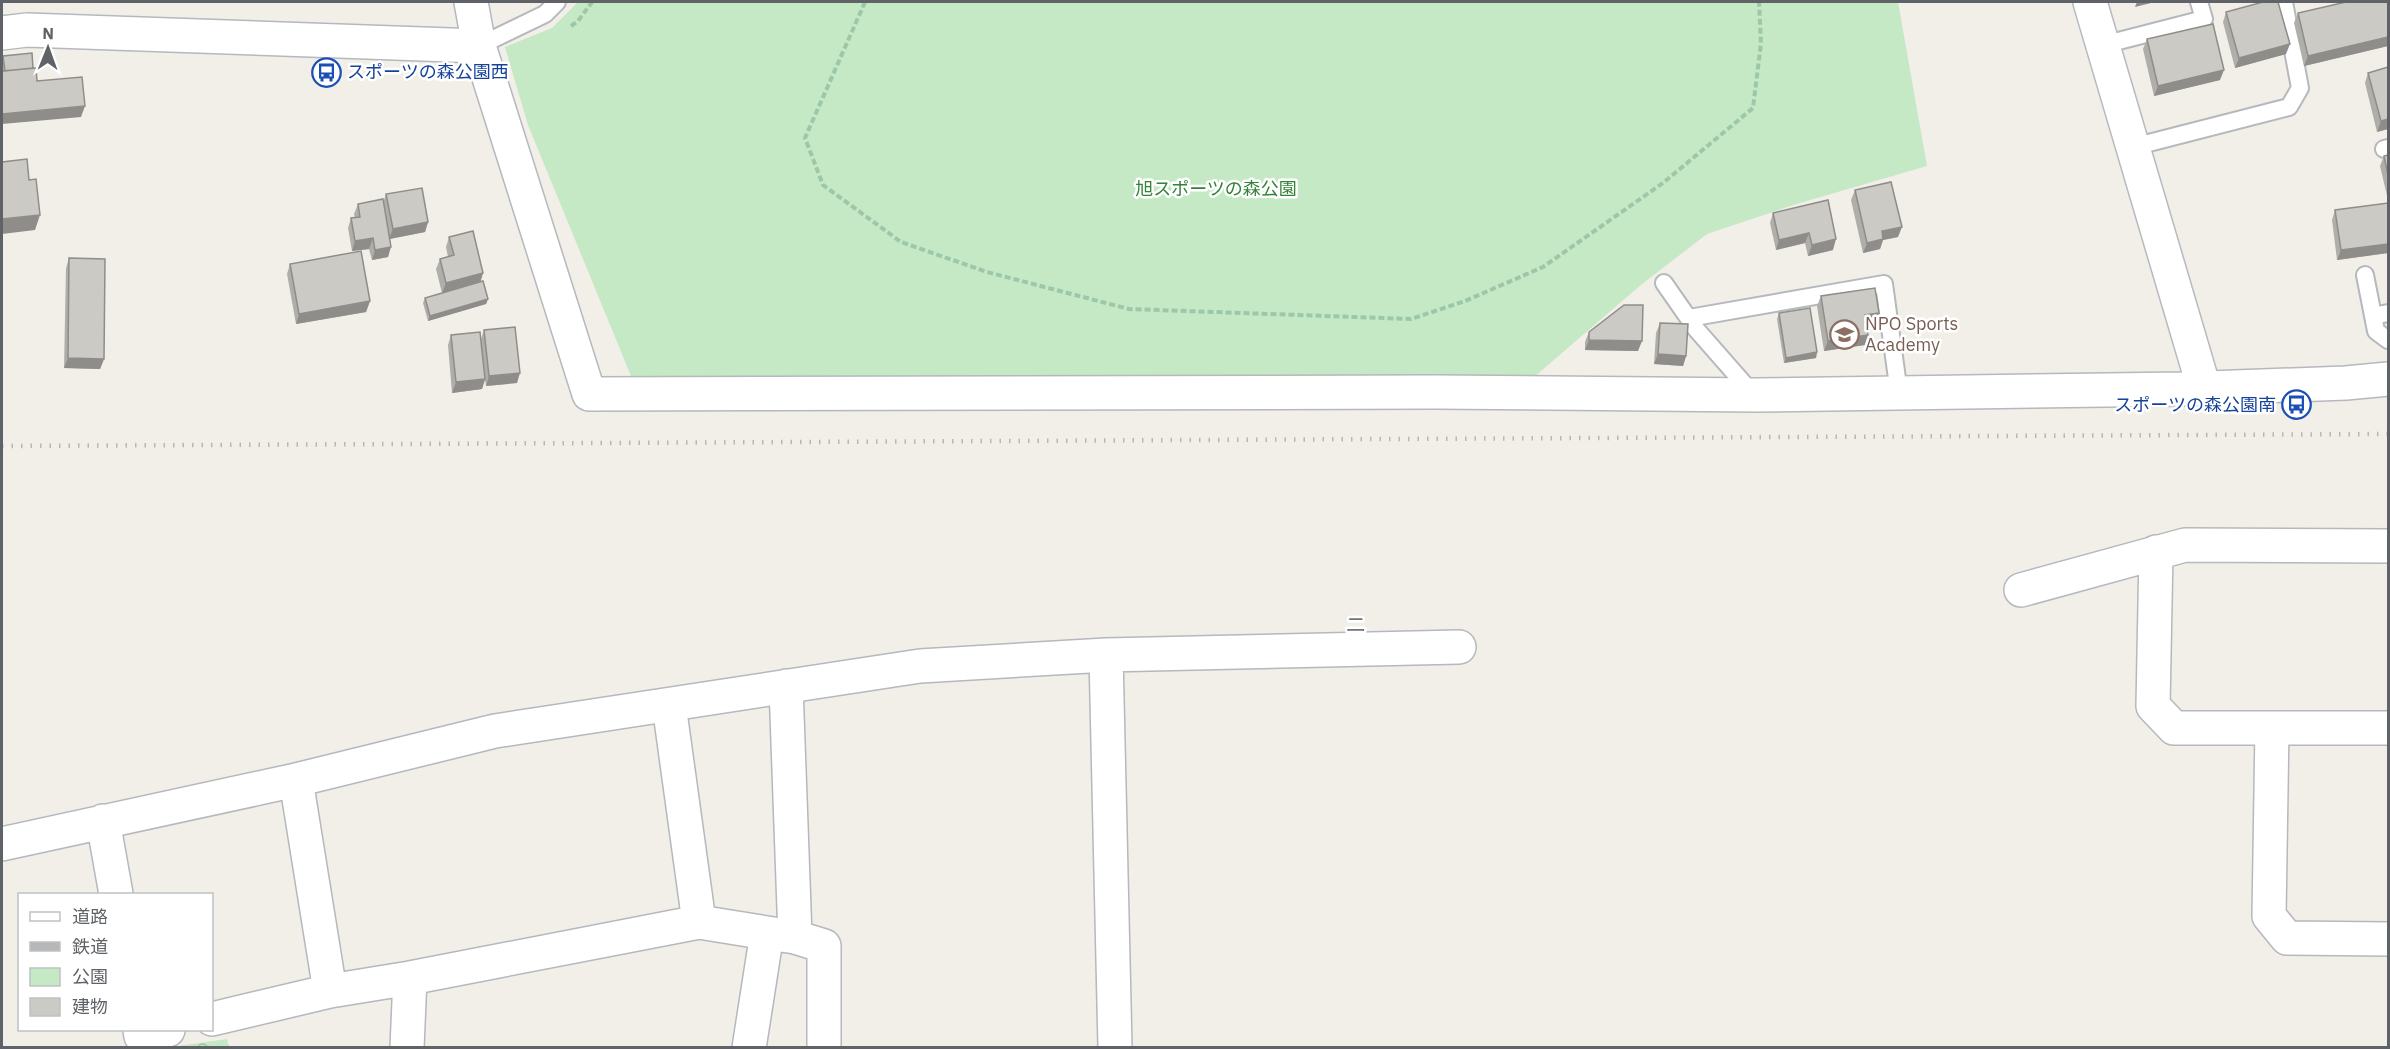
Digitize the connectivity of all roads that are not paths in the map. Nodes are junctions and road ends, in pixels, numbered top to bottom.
1 (471, 2) edge
2 (557, 2) edge
3 (2090, 2) edge
4 (2199, 2) edge
5 (2284, 2) edge
6 (2, 33) edge
7 (2103, 45) junction
8 (479, 46) junction
9 (2133, 147) junction
10 (2365, 275) dead end
11 (1664, 283) dead end
12 (2381, 315) edge
13 (1689, 318) junction
14 (2388, 340) edge
15 (2388, 379) edge
16 (2204, 388) junction
17 (1899, 393) junction
18 (1754, 395) junction
19 (2388, 546) edge
20 (2156, 552) junction
21 (2021, 590) dead end
22 (1459, 647) dead end
23 (1106, 655) junction
24 (786, 686) junction
25 (669, 705) junction
26 (2272, 728) junction
27 (2388, 728) edge
28 (296, 780) junction
29 (102, 821) junction
30 (2, 844) edge
31 (116, 893) edge
32 (699, 922) junction
33 (781, 935) junction
34 (2388, 939) edge
35 (410, 978) junction
36 (330, 991) junction
37 (213, 1019) edge
38 (140, 1031) edge
39 (160, 1031) edge
40 (407, 1047) edge
41 (749, 1047) edge
42 (824, 1047) edge
43 (1114, 1047) edge

1 - 8 street
2 - 8 lane
3 - 7 street
4 - 7 lane
5 - 9 lane
6 - 8 street
7 - 9 street
8 - 18 street
9 - 16 street
10 - 12 lane
11 - 13 lane
12 - 14 lane
13 - 17 lane
13 - 18 lane
15 - 16 street
16 - 17 street
17 - 18 street
19 - 20 street
20 - 21 street
20 - 26 street
22 - 23 street
23 - 24 street
23 - 43 street
24 - 25 street
24 - 33 street
25 - 28 street
25 - 32 street
26 - 27 street
26 - 34 street
28 - 29 street
28 - 36 street
29 - 30 street
29 - 31 street
32 - 33 street
32 - 35 street
33 - 41 street
33 - 42 street
35 - 36 street
35 - 40 street
36 - 37 street
38 - 39 street

